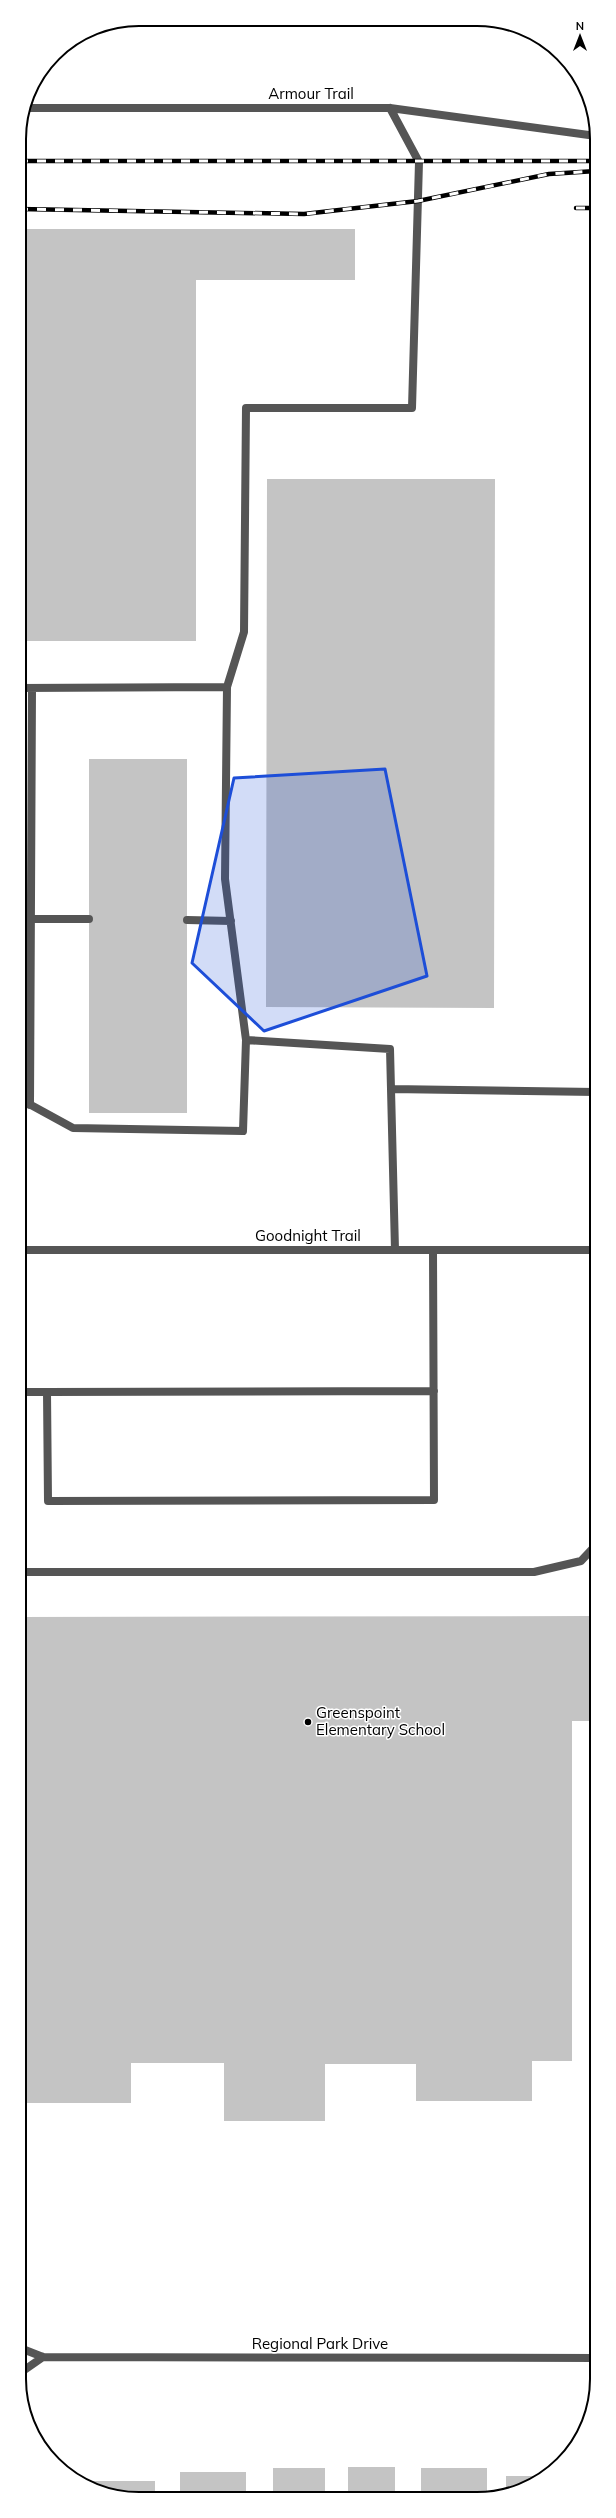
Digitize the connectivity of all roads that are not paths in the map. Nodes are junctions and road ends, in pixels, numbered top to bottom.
1 (31, 108) edge
2 (390, 108) junction
3 (590, 135) edge
4 (227, 687) junction
5 (26, 689) edge
6 (32, 689) junction
7 (31, 918) junction
8 (89, 919) dead end
9 (187, 920) dead end
10 (231, 921) junction
11 (246, 1040) junction
12 (391, 1089) junction
13 (590, 1092) edge
14 (26, 1103) edge
15 (30, 1105) junction
16 (26, 1250) edge
17 (395, 1250) junction
18 (433, 1250) junction
19 (590, 1250) edge
20 (434, 1391) junction
21 (26, 1392) edge
22 (47, 1392) junction
23 (590, 1551) edge
24 (26, 1572) edge
25 (26, 2350) edge
26 (43, 2357) junction
27 (590, 2358) edge
28 (26, 2369) edge

1 - 2 street, Armour Trail
2 - 3 street, Armour Trail
2 - 4 street
4 - 6 street
4 - 10 street
5 - 6 street
6 - 7 street
7 - 8 street
7 - 15 street
9 - 10 street
10 - 11 street
11 - 12 street
11 - 15 street
12 - 13 street
12 - 17 street
14 - 15 street
16 - 17 street, Goodnight Trail
17 - 18 street, Goodnight Trail
18 - 19 street, Goodnight Trail
18 - 20 street
20 - 22 street
20 - 22 street
21 - 22 street
23 - 24 street
25 - 26 street, Regional Park Drive
26 - 27 street, Regional Park Drive
26 - 28 street

